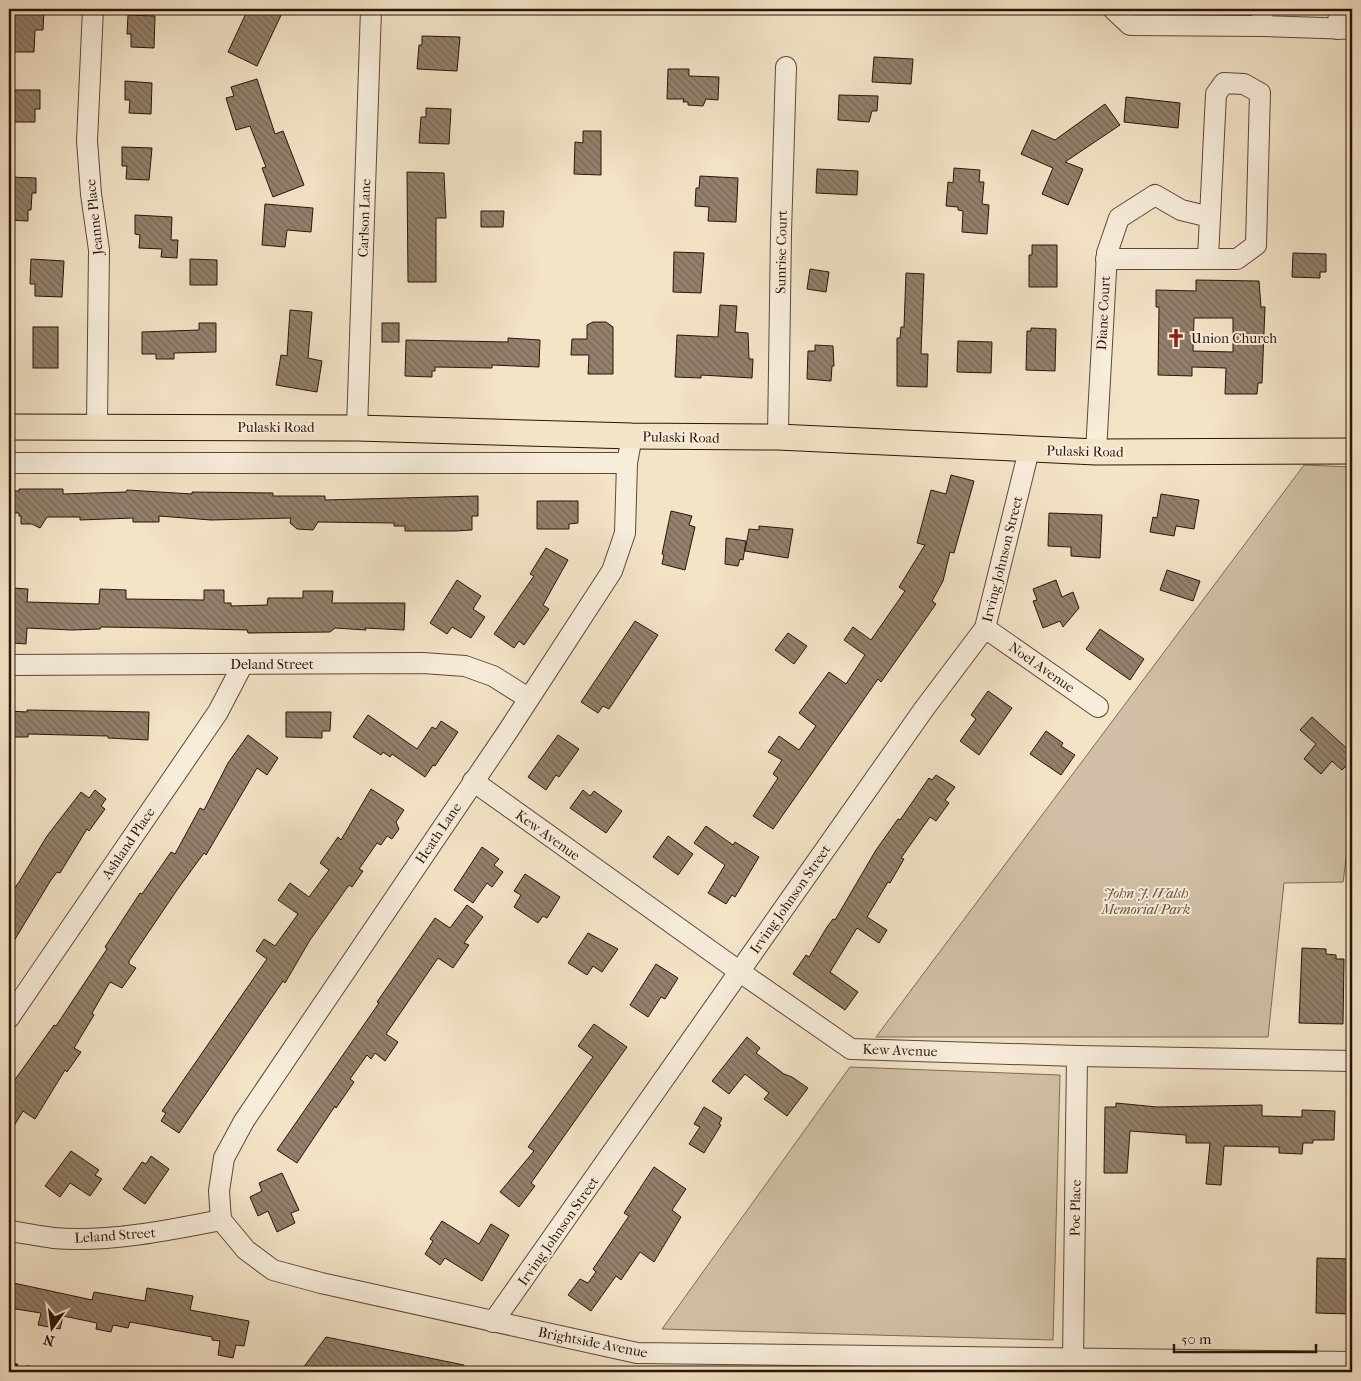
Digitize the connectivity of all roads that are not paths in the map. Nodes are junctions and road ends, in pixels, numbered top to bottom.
1 (93, 9) edge
2 (371, 9) edge
3 (1113, 9) edge
4 (1339, 9) edge
5 (1262, 18) edge
6 (1345, 29) edge
7 (786, 67) dead end
8 (1210, 217) junction
9 (1208, 258) junction
10 (1106, 259) junction
11 (97, 426) junction
12 (9, 427) edge
13 (356, 428) junction
14 (632, 436) junction
15 (778, 437) junction
16 (1030, 450) junction
17 (1352, 451) edge
18 (1096, 452) junction
19 (9, 463) edge
20 (627, 463) junction
21 (985, 628) junction
22 (9, 664) edge
23 (242, 664) junction
24 (528, 698) junction
25 (1098, 707) dead end
26 (473, 781) junction
27 (740, 972) junction
28 (9, 1018) edge
29 (1077, 1056) junction
30 (1352, 1061) edge
31 (221, 1220) junction
32 (9, 1231) edge
33 (493, 1322) junction
34 (1073, 1360) junction
35 (1352, 1362) edge

1 - 11 street, Jeanne Place
2 - 13 street, Carlson Lane
3 - 5 street
4 - 6 street
5 - 6 street
7 - 15 street, Sunrise Court
8 - 9 street
8 - 9 street
8 - 10 street, Diane Court
9 - 10 street
10 - 18 street, Diane Court
11 - 12 main road, Pulaski Road
11 - 13 main road, Pulaski Road
13 - 14 main road, Pulaski Road
14 - 15 main road, Pulaski Road
14 - 20 street, Heath Lane
15 - 16 main road, Pulaski Road
16 - 18 main road, Pulaski Road
16 - 21 street, Irving Johnson Street
17 - 18 main road, Pulaski Road
19 - 20 street
20 - 24 street, Heath Lane
21 - 25 street, Noel Avenue
21 - 27 street, Irving Johnson Street
22 - 23 street, Deland Street
23 - 24 street, Deland Street
23 - 28 street, Ashland Place
24 - 26 street, Heath Lane
26 - 27 street, Kew Avenue
26 - 31 street, Heath Lane
27 - 29 street, Kew Avenue
27 - 33 street, Irving Johnson Street
29 - 30 street, Kew Avenue
29 - 34 street, Poe Place
31 - 32 street, Leland Street
31 - 33 street, Brightside Avenue
33 - 34 street, Brightside Avenue
34 - 35 street, Brightside Avenue

